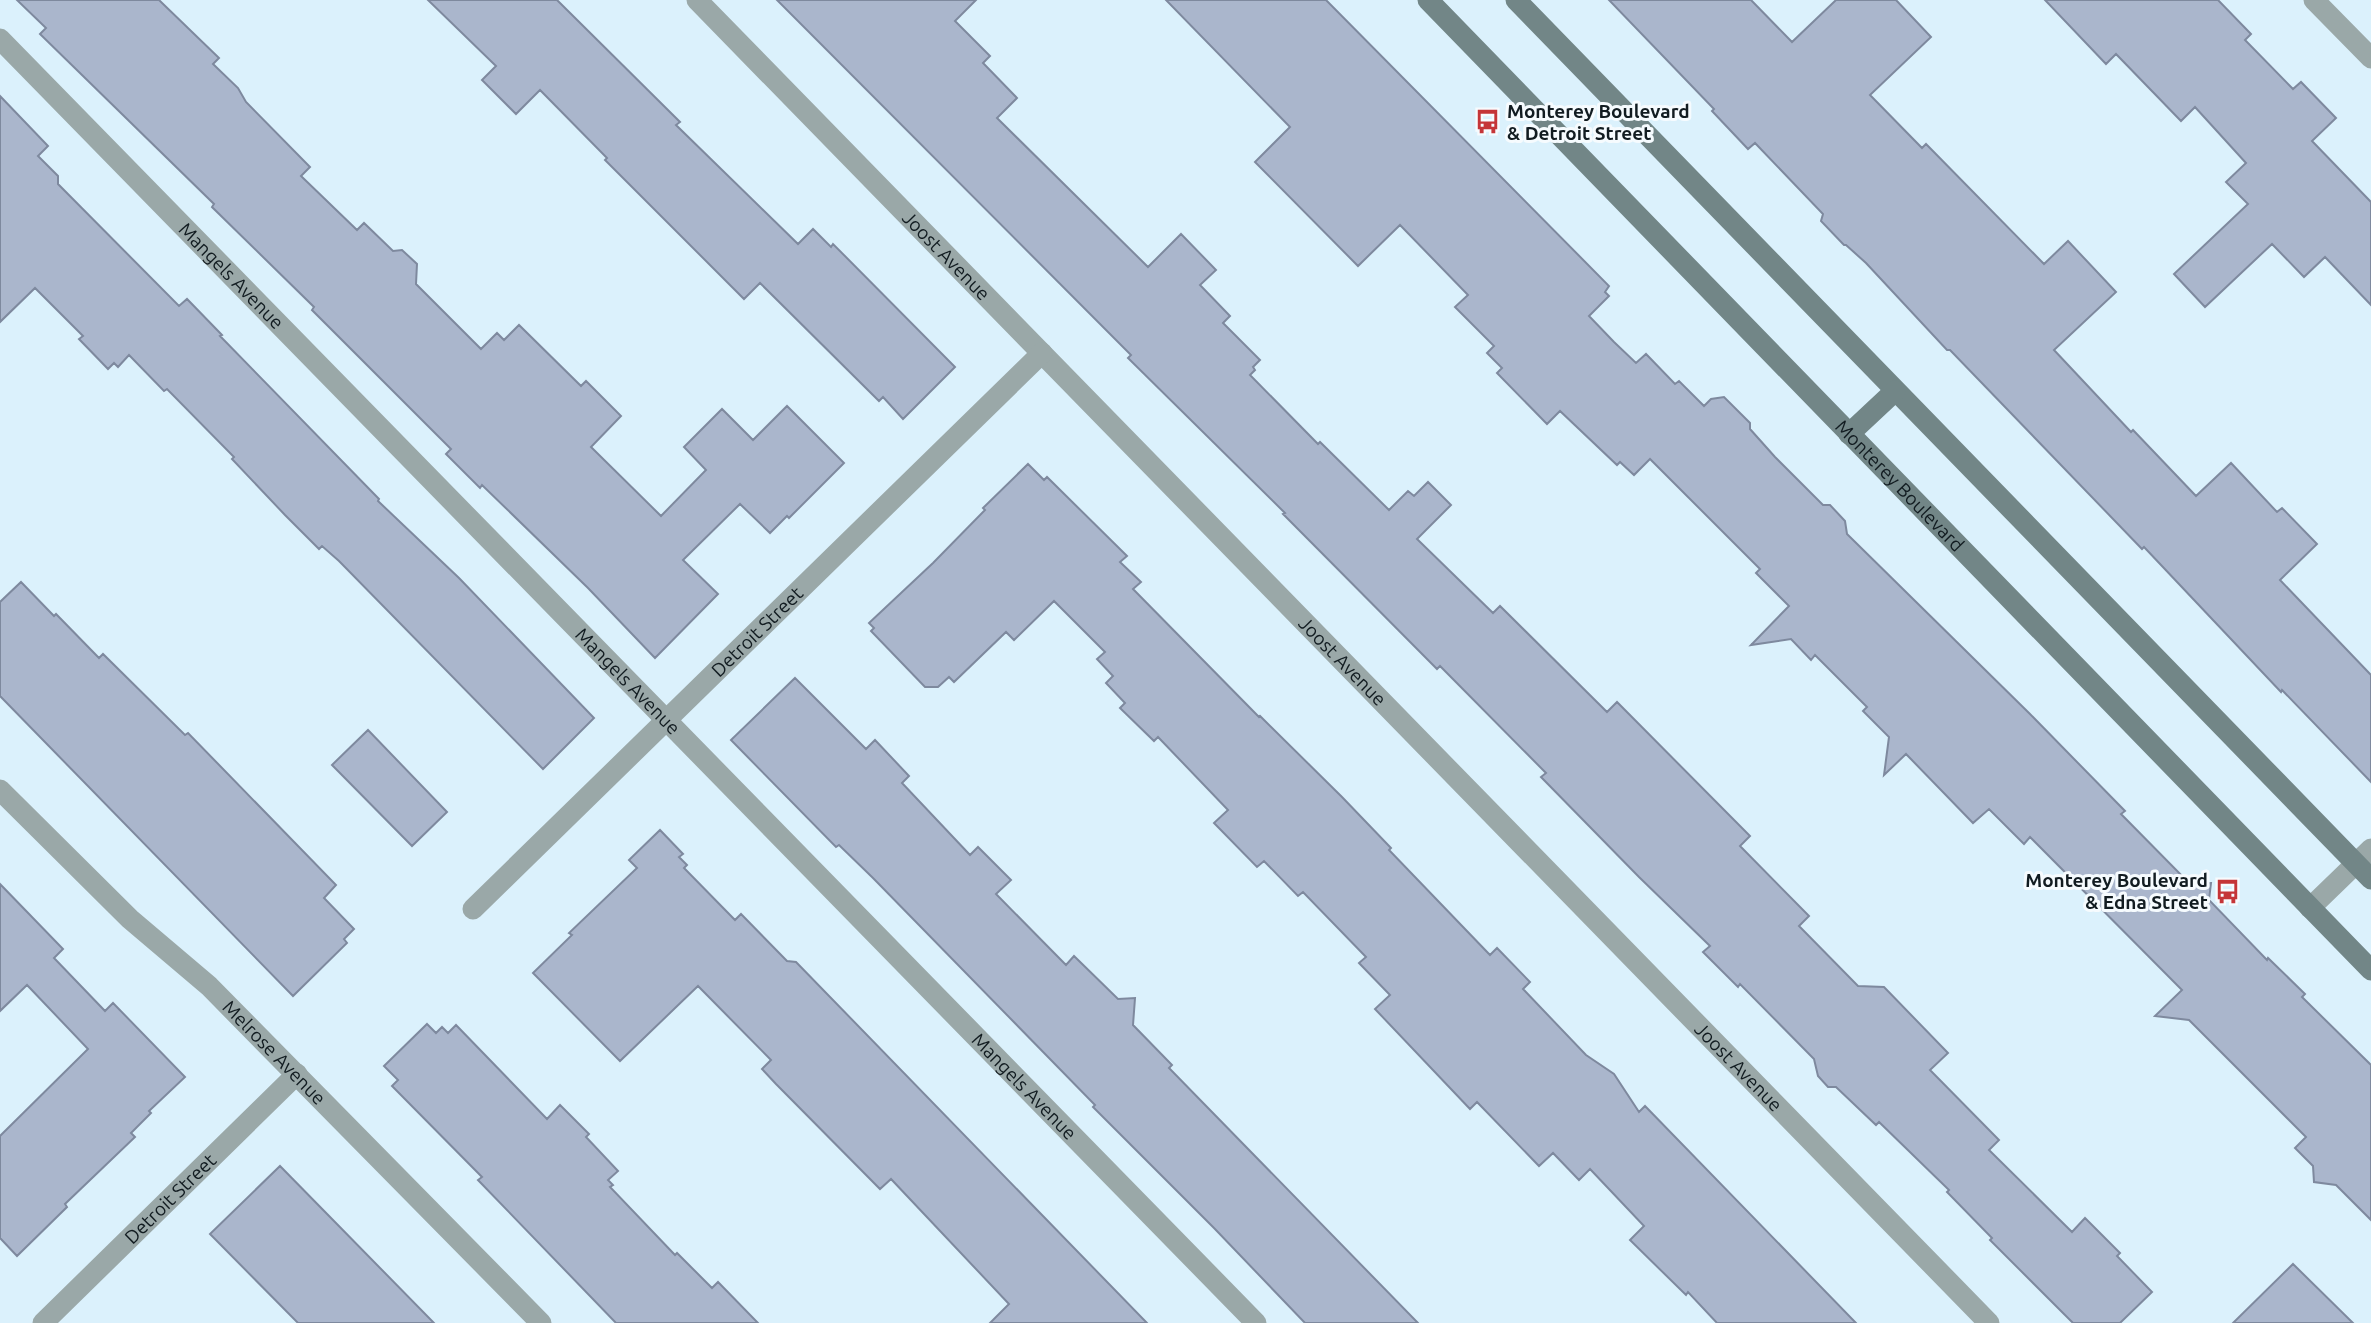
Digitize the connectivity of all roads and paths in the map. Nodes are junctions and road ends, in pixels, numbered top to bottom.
1 (697, 0) edge
2 (1428, 0) edge
3 (1516, 0) edge
4 (2314, 0) edge
5 (0, 39) edge
6 (2371, 58) edge
7 (1042, 353) junction
8 (1895, 391) junction
9 (1849, 434) junction
10 (666, 720) junction
11 (0, 790) edge
12 (2364, 856) edge
13 (2371, 879) edge
14 (2310, 908) junction
15 (473, 909) dead end
16 (2371, 970) edge
17 (297, 1074) junction
18 (43, 1323) edge
19 (541, 1323) edge
20 (1256, 1323) edge
21 (1989, 1323) edge

1 - 7 street, Joost Avenue
2 - 9 main road, Monterey Boulevard
3 - 8 main road
4 - 6 street
5 - 10 street, Mangels Avenue
7 - 10 street, Detroit Street
7 - 21 street, Joost Avenue
8 - 9 main road
8 - 12 main road
9 - 14 main road, Monterey Boulevard
10 - 15 street, Detroit Street
10 - 20 street, Mangels Avenue
11 - 17 street, Melrose Avenue
12 - 13 main road
12 - 14 street
14 - 16 main road, Monterey Boulevard
17 - 18 street, Detroit Street
17 - 19 street, Melrose Avenue

